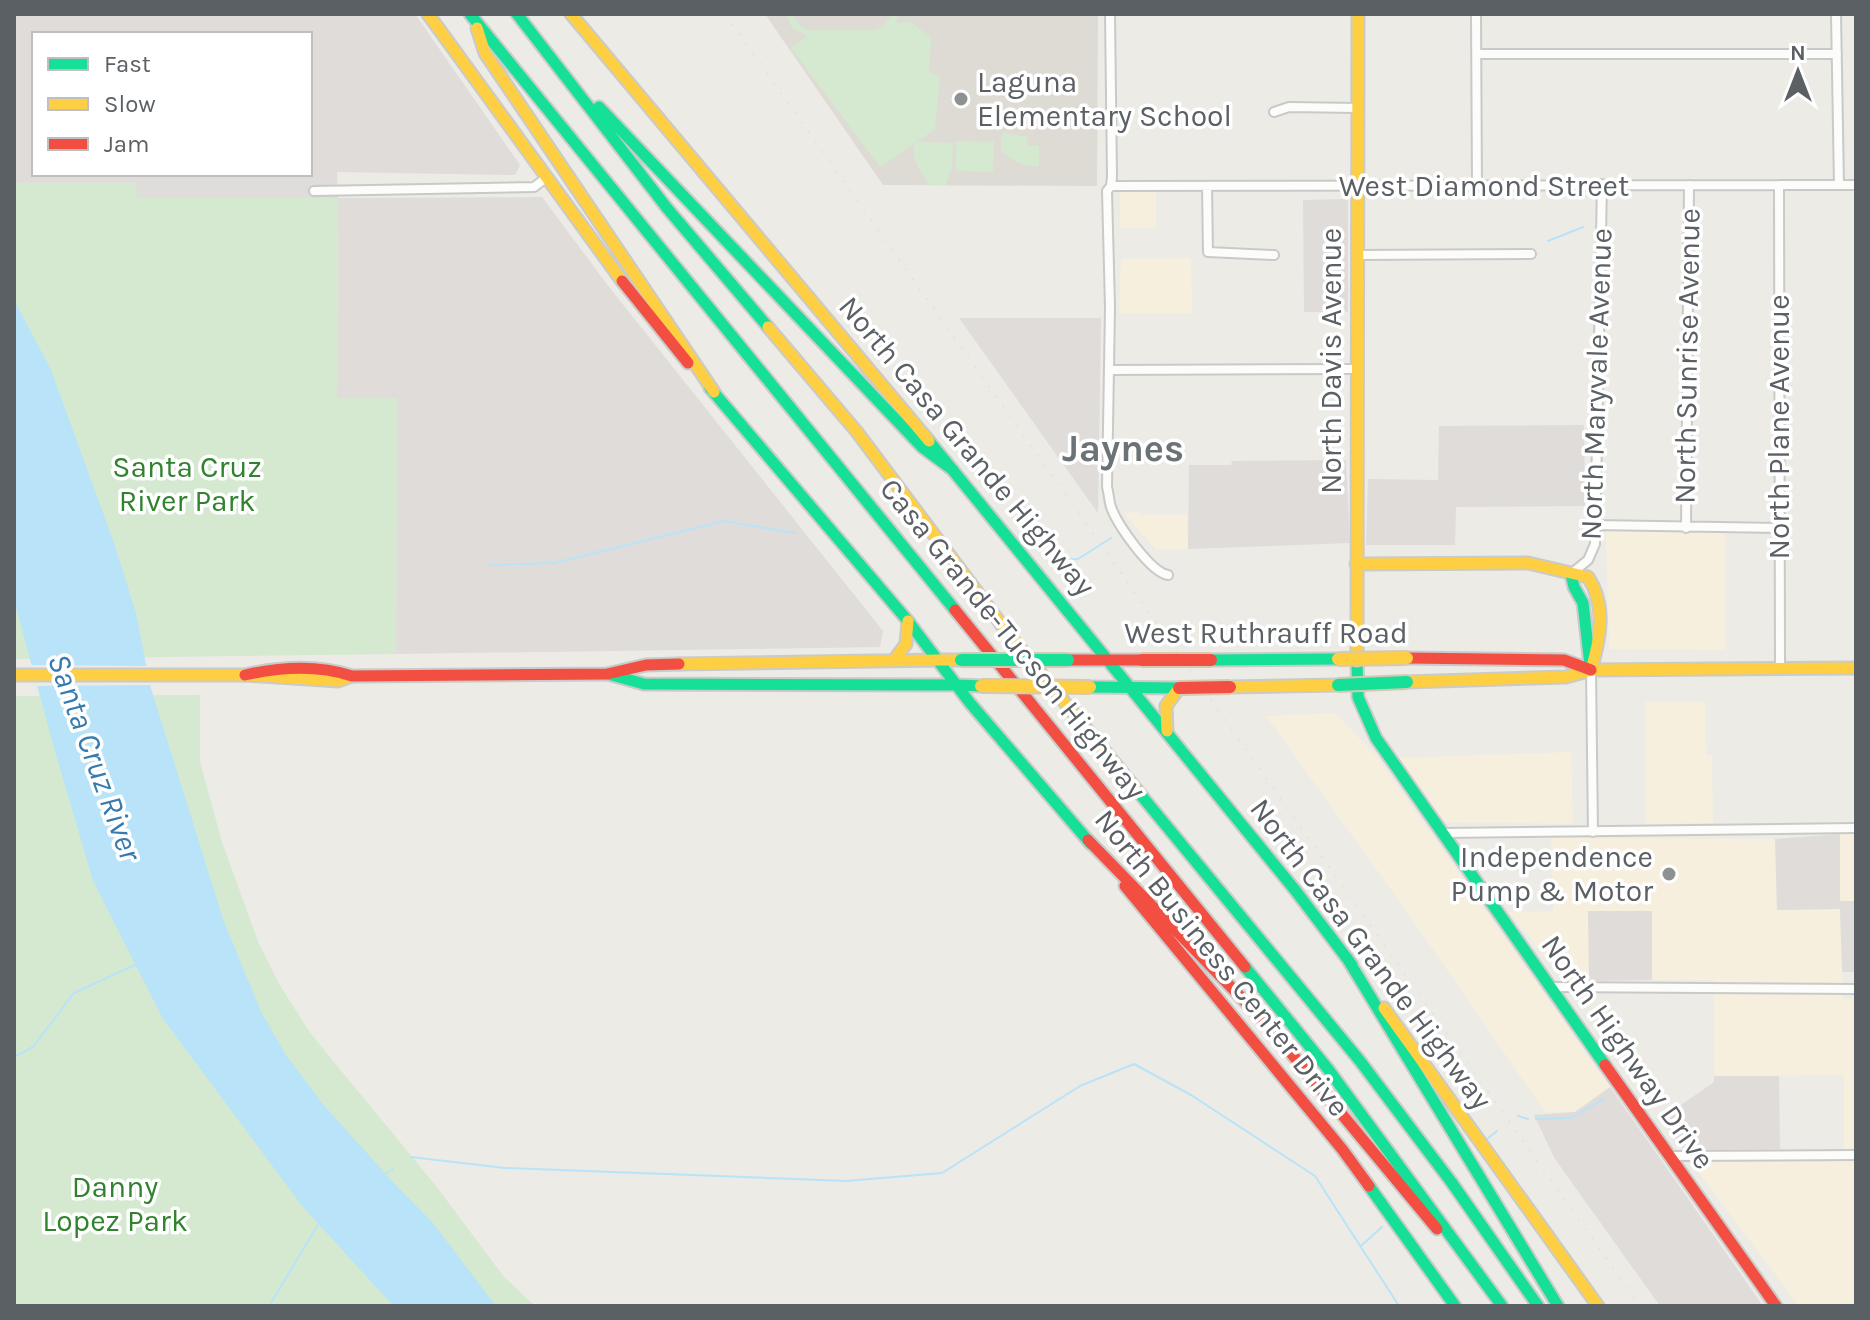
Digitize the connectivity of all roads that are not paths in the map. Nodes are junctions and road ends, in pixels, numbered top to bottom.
1 (428, 14) edge
2 (517, 14) edge
3 (571, 14) edge
4 (1110, 14) edge
5 (1358, 14) edge
6 (1476, 14) edge
7 (1836, 14) edge
8 (472, 17) edge
9 (1477, 54) junction
10 (1837, 54) junction
11 (558, 68) junction
12 (1358, 108) junction
13 (1274, 112) dead end
14 (546, 178) junction
15 (1602, 184) junction
16 (1689, 185) junction
17 (1779, 185) junction
18 (1839, 185) junction
19 (1856, 185) edge
20 (1111, 186) junction
21 (1477, 186) junction
22 (1207, 187) junction
23 (1357, 187) junction
24 (314, 191) dead end
25 (1531, 254) dead end
26 (1274, 255) dead end
27 (1357, 255) junction
28 (1357, 369) junction
29 (1109, 370) junction
30 (714, 392) junction
31 (953, 470) junction
32 (1595, 525) junction
33 (1686, 528) junction
34 (1780, 528) junction
35 (1356, 564) junction
36 (1571, 574) junction
37 (1168, 575) dead end
38 (908, 621) junction
39 (894, 660) junction
40 (940, 660) junction
41 (1109, 660) junction
42 (1856, 668) edge
43 (1780, 669) junction
44 (1591, 670) junction
45 (607, 674) junction
46 (14, 675) edge
47 (958, 685) junction
48 (1130, 688) junction
49 (1173, 690) junction
50 (1360, 707) joint
51 (1167, 731) junction
52 (1856, 828) edge
53 (1593, 832) junction
54 (1442, 833) junction
55 (1088, 840) junction
56 (1347, 958) junction
57 (1549, 987) junction
58 (1856, 989) edge
59 (1856, 1155) edge
60 (1670, 1156) junction
61 (1455, 1306) edge
62 (1502, 1306) edge
63 (1538, 1306) edge
64 (1558, 1306) edge
65 (1598, 1306) edge
66 (1776, 1306) edge

1 - 14 main road
2 - 11 main road, Casa Grande-Tucson Highway
3 - 31 main road, North Casa Grande Highway
4 - 20 street
5 - 12 main road, North Davis Avenue
6 - 9 street
7 - 10 street
8 - 30 main road
8 - 62 main road, Casa Grande-Tucson Highway
9 - 10 street
9 - 21 street
10 - 18 street
11 - 31 main road
11 - 63 main road, Casa Grande-Tucson Highway
12 - 13 street
12 - 23 main road, North Davis Avenue
14 - 24 street
14 - 30 main road
15 - 16 street, West Diamond Street
15 - 21 street, West Diamond Street
15 - 32 street, North Maryvale Avenue
16 - 17 street, West Diamond Street
16 - 33 street, North Sunrise Avenue
17 - 18 street, West Diamond Street
17 - 34 street, North Plane Avenue
18 - 19 street, West Diamond Street
20 - 22 street, West Diamond Street
20 - 29 street
21 - 23 street, West Diamond Street
22 - 23 street, West Diamond Street
22 - 26 street
23 - 27 main road, North Davis Avenue
25 - 27 street
27 - 28 main road, North Davis Avenue
28 - 29 street
28 - 35 main road, North Davis Avenue
29 - 37 street
30 - 38 main road
31 - 41 main road, North Casa Grande Highway
32 - 33 street
32 - 36 street, North Maryvale Avenue
33 - 34 street
34 - 43 street, North Plane Avenue
35 - 36 main road
35 - 50 main road, North Davis Avenue
36 - 44 main road
36 - 44 main road
38 - 39 main road
38 - 40 main road
39 - 40 main road, West Ruthrauff Road
39 - 45 main road, West Ruthrauff Road
40 - 41 main road, West Ruthrauff Road, bridge
40 - 47 main road, North Business Center Drive
41 - 44 main road, West Ruthrauff Road, bridge
41 - 48 main road, North Casa Grande Highway
42 - 43 main road, West Ruthrauff Road
43 - 44 main road, West Ruthrauff Road
44 - 49 main road, West Ruthrauff Road, bridge
44 - 53 street
45 - 46 main road
45 - 47 main road, West Ruthrauff Road
47 - 48 main road, West Ruthrauff Road, bridge
47 - 55 main road, North Business Center Drive
48 - 49 main road, West Ruthrauff Road
48 - 51 main road, North Casa Grande Highway
49 - 51 main road
50 - 54 main road, North Highway Drive
51 - 56 main road, North Casa Grande Highway
52 - 53 street
53 - 54 street
54 - 57 main road, North Highway Drive
55 - 61 main road, North Business Center Drive
55 - 62 main road
56 - 64 main road
56 - 65 main road, North Casa Grande Highway
57 - 58 street
57 - 60 main road, North Highway Drive
59 - 60 street
60 - 66 main road, North Highway Drive

